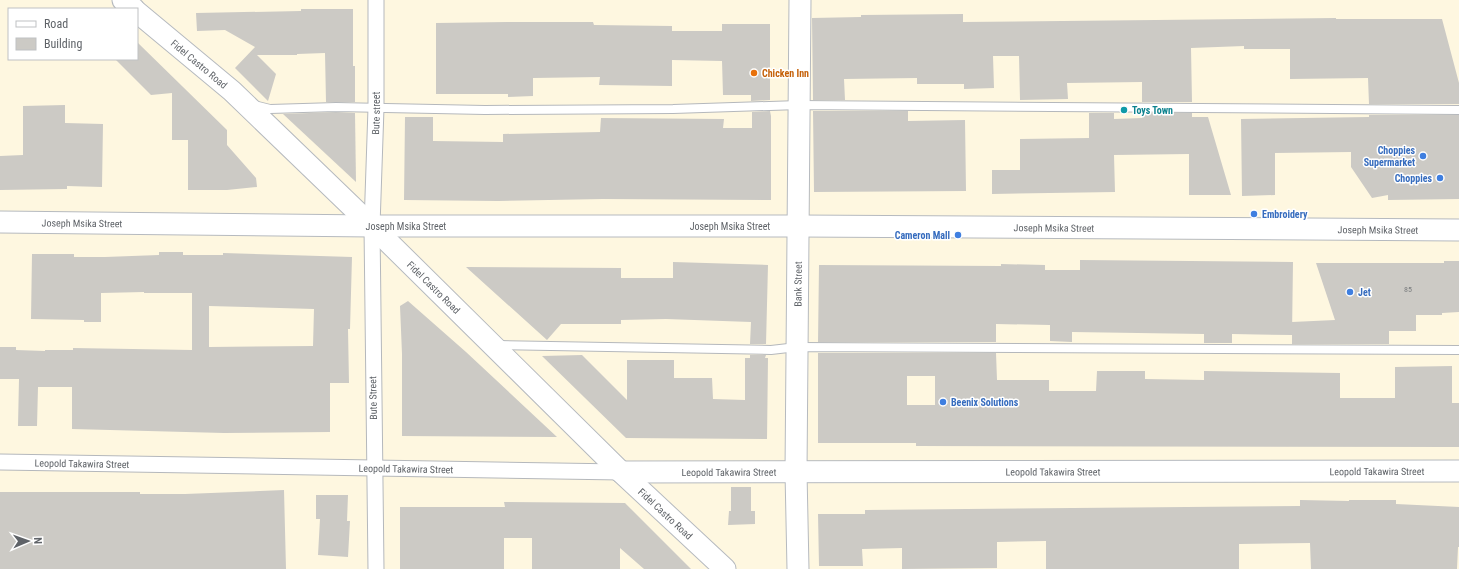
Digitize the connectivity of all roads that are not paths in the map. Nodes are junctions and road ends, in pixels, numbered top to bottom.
1 (123, 0) edge
2 (376, 0) edge
3 (800, 0) edge
4 (133, 8) edge
5 (138, 13) edge
6 (245, 104) junction
7 (799, 105) junction
8 (376, 108) junction
9 (1459, 110) edge
10 (0, 222) edge
11 (372, 226) junction
12 (798, 226) junction
13 (1459, 230) edge
14 (492, 345) junction
15 (796, 347) junction
16 (1459, 350) edge
17 (0, 462) edge
18 (374, 468) junction
19 (1459, 471) edge
20 (621, 472) junction
21 (796, 472) junction
22 (376, 569) edge
23 (725, 569) edge
24 (798, 569) edge

1 - 4 street
2 - 8 street, Bute street
3 - 7 street, Bank Street
5 - 6 street, Fidel Castro Road
6 - 8 lane
6 - 11 street, Fidel Castro Road
7 - 8 lane
7 - 9 lane
7 - 12 street, Bank Street
8 - 11 street, Bute street
10 - 11 street, Joseph Msika Street
11 - 12 street, Joseph Msika Street
11 - 14 street, Fidel Castro Road
11 - 18 street, Bute Street
12 - 13 street, Joseph Msika Street
12 - 15 street, Bank Street
14 - 15 lane
14 - 20 street, Fidel Castro Road
15 - 16 lane
15 - 21 street, Bank Street
17 - 18 street, Leopold Takawira Street
18 - 20 street, Leopold Takawira Street
18 - 22 street, Bute Street
19 - 21 street, Leopold Takawira Street
20 - 21 street, Leopold Takawira Street
20 - 23 street, Fidel Castro Road
21 - 24 street, Bank Street

